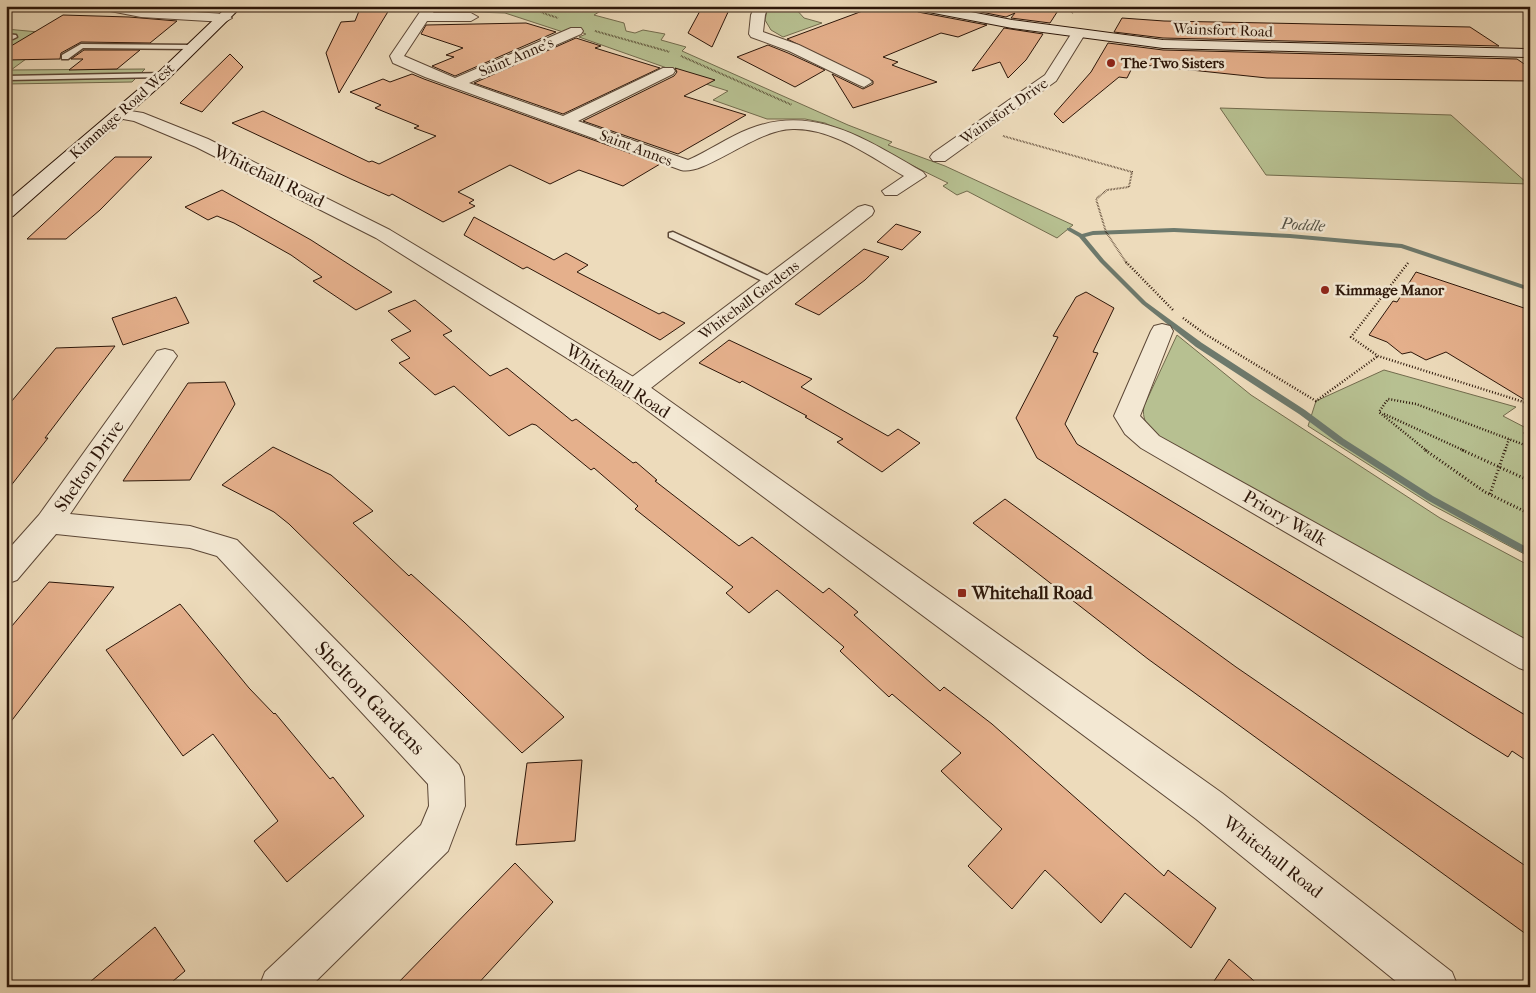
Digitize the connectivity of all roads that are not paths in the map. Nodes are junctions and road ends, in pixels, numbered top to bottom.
1 (105, 6) edge
2 (236, 6) edge
3 (762, 6) edge
4 (918, 6) edge
5 (428, 11) edge
6 (471, 16) dead end
7 (201, 18) junction
8 (225, 18) junction
9 (576, 31) dead end
10 (1078, 34) junction
11 (193, 47) junction
12 (1530, 53) edge
13 (65, 57) dead end
14 (668, 71) dead end
15 (164, 75) junction
16 (6, 78) edge
17 (455, 82) junction
18 (864, 82) dead end
19 (118, 114) junction
20 (566, 121) junction
21 (939, 157) dead end
22 (891, 191) dead end
23 (865, 211) dead end
24 (6, 212) edge
25 (673, 235) dead end
26 (773, 282) junction
27 (1162, 331) dead end
28 (165, 356) dead end
29 (634, 389) junction
30 (49, 523) junction
31 (6, 572) edge
32 (1530, 658) edge
33 (280, 987) edge
34 (1436, 987) edge

1 - 7 street
2 - 7 street
2 - 8 street, Kimmage Road West
3 - 18 street
4 - 10 street, Wainsfort Road
5 - 6 street, Saint Annes
5 - 17 street, Saint Annes
7 - 8 street
8 - 11 street, Kimmage Road West
9 - 17 street, Saint Anne's
10 - 12 street, Wainsfort Road
10 - 21 street, Wainsfort Drive
11 - 13 lane
11 - 15 street, Kimmage Road West
14 - 20 street
15 - 16 lane
15 - 19 street, Kimmage Road West
17 - 20 street, Saint Annes
19 - 24 street, Kimmage Road West
19 - 29 street, Whitehall Road
20 - 22 street, Saint Annes
23 - 26 street, Whitehall Gardens
25 - 26 lane
26 - 29 street, Whitehall Gardens
27 - 32 street, Priory Walk
28 - 30 street, Shelton Drive
29 - 34 street, Whitehall Road
30 - 31 street, Shelton Drive
30 - 33 street, Shelton Gardens

